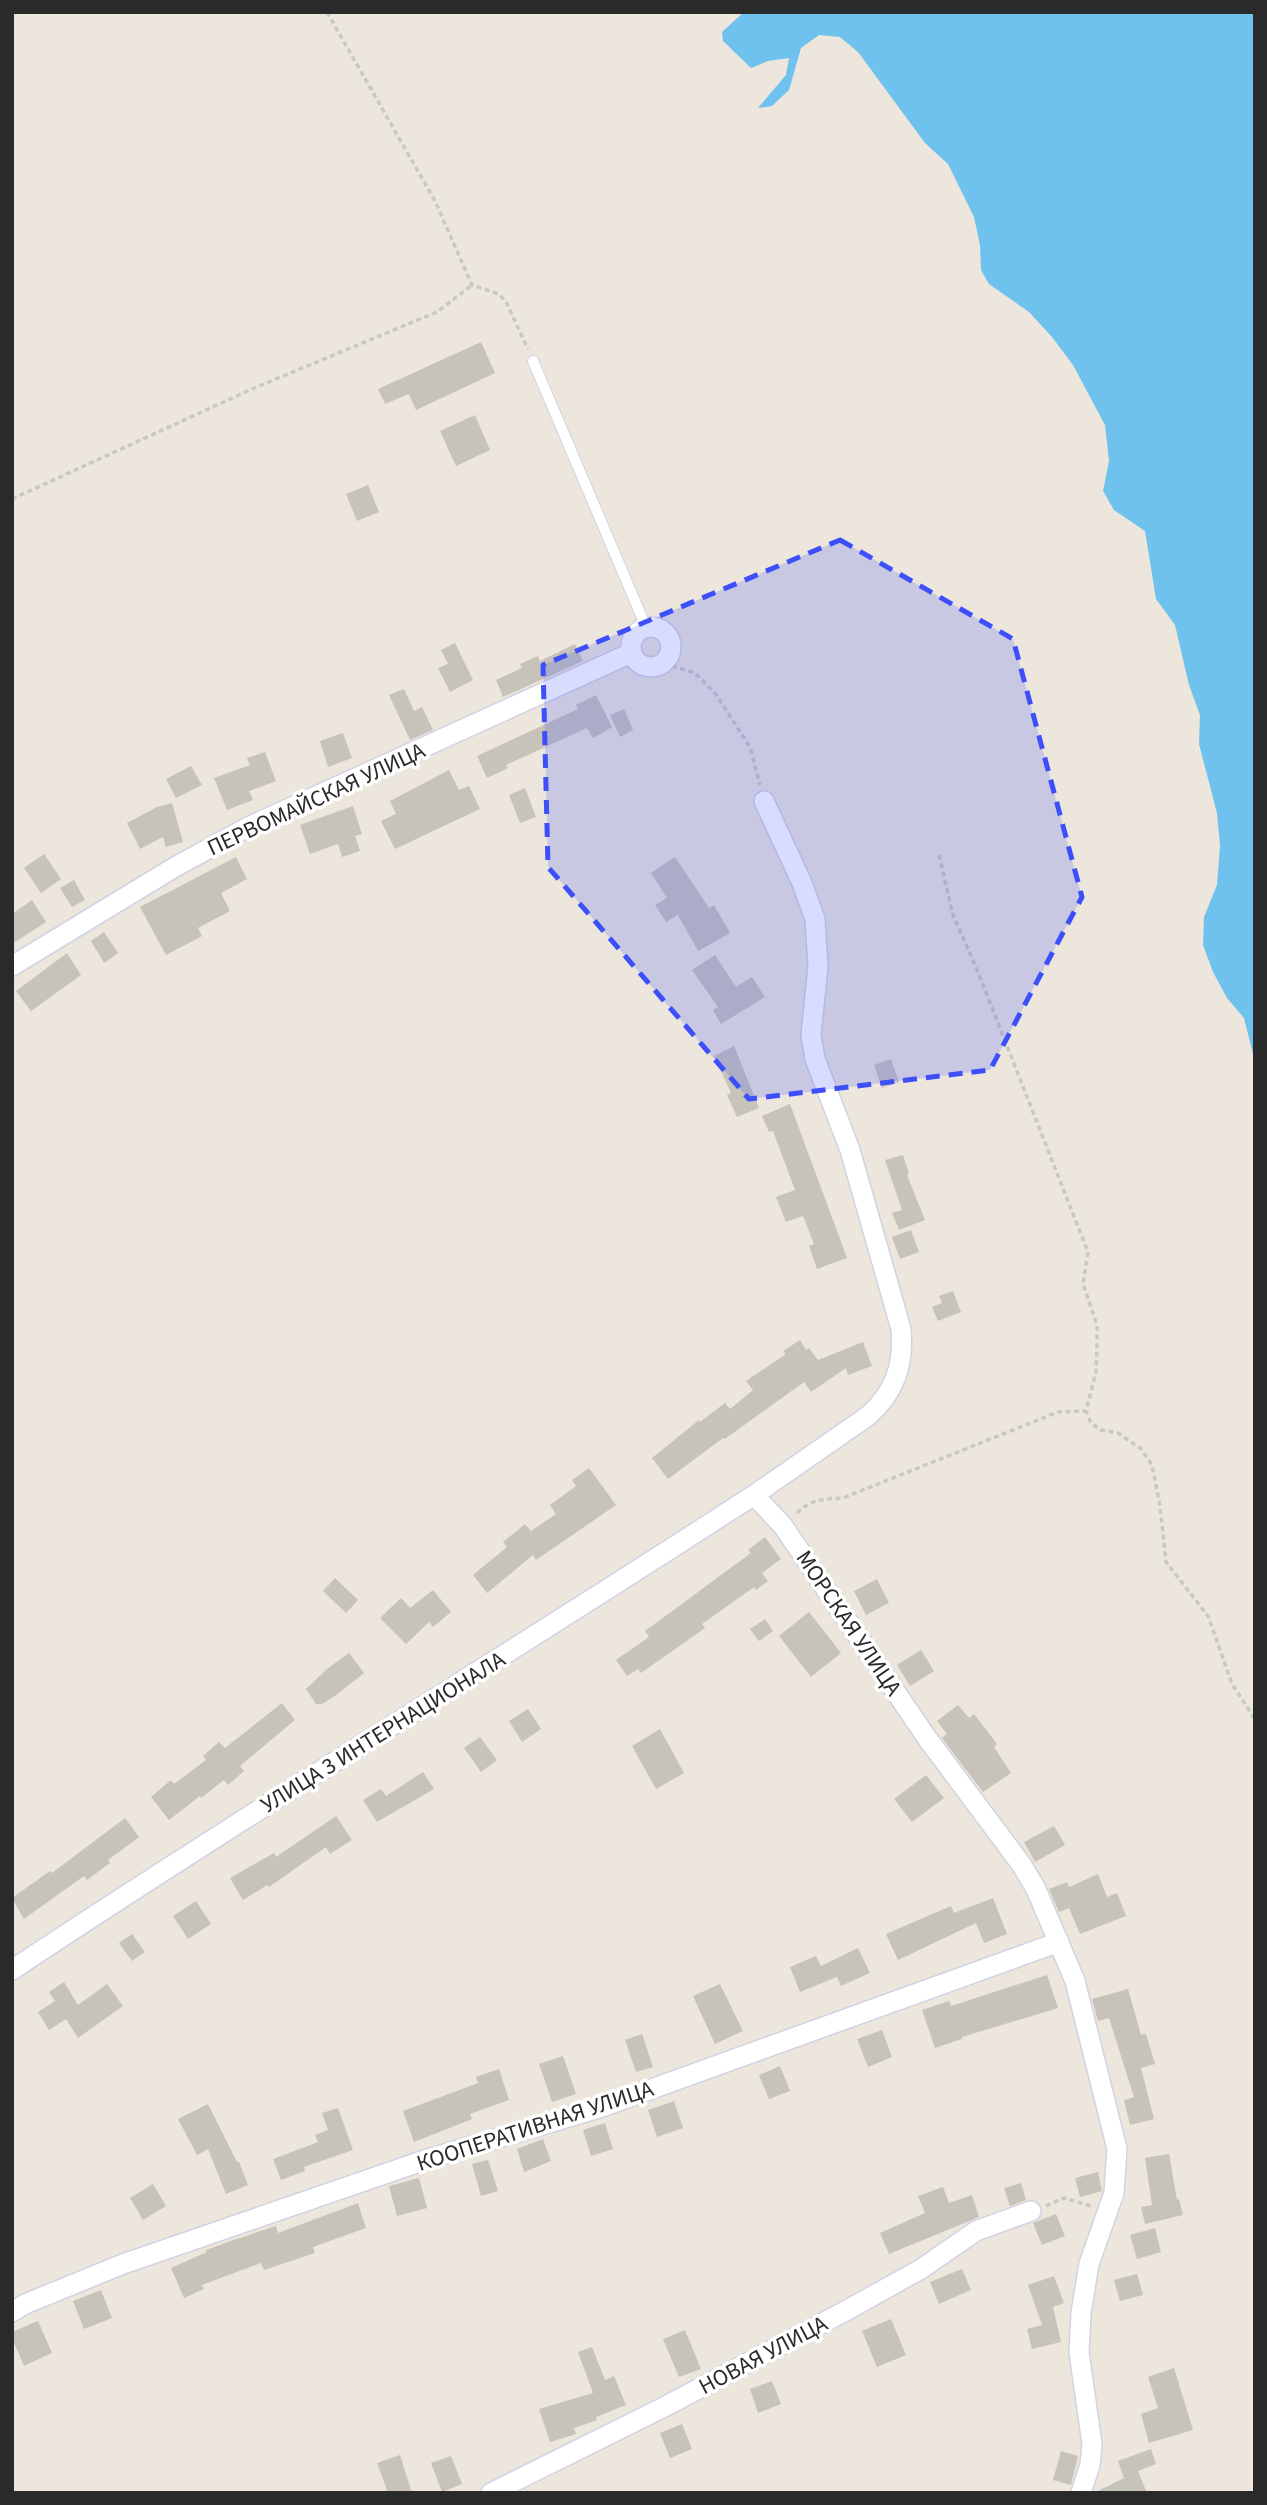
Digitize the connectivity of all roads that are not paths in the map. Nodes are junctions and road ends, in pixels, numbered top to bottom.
1 (533, 361) road end
2 (646, 627) junction
3 (631, 653) junction
4 (764, 801) road end
5 (12, 966) edge
6 (754, 1495) junction
7 (1059, 1942) junction
8 (12, 1970) edge
9 (1031, 2211) road end
10 (12, 2312) edge
11 (491, 2493) edge
12 (1081, 2493) edge

1 - 2 lane
2 - 3 street
2 - 3 street
3 - 5 street, ПЕРВОМАЙСКАЯ УЛИЦА
4 - 6 street
6 - 7 street, МОРСКАЯ УЛИЦА
6 - 8 street, УЛИЦА 3 ИНТЕРНАЦИОНАЛА
7 - 10 street, КООПЕРАТИВНАЯ УЛИЦА
7 - 12 street, МОРСКАЯ УЛИЦА
9 - 11 street, НОВАЯ УЛИЦА

